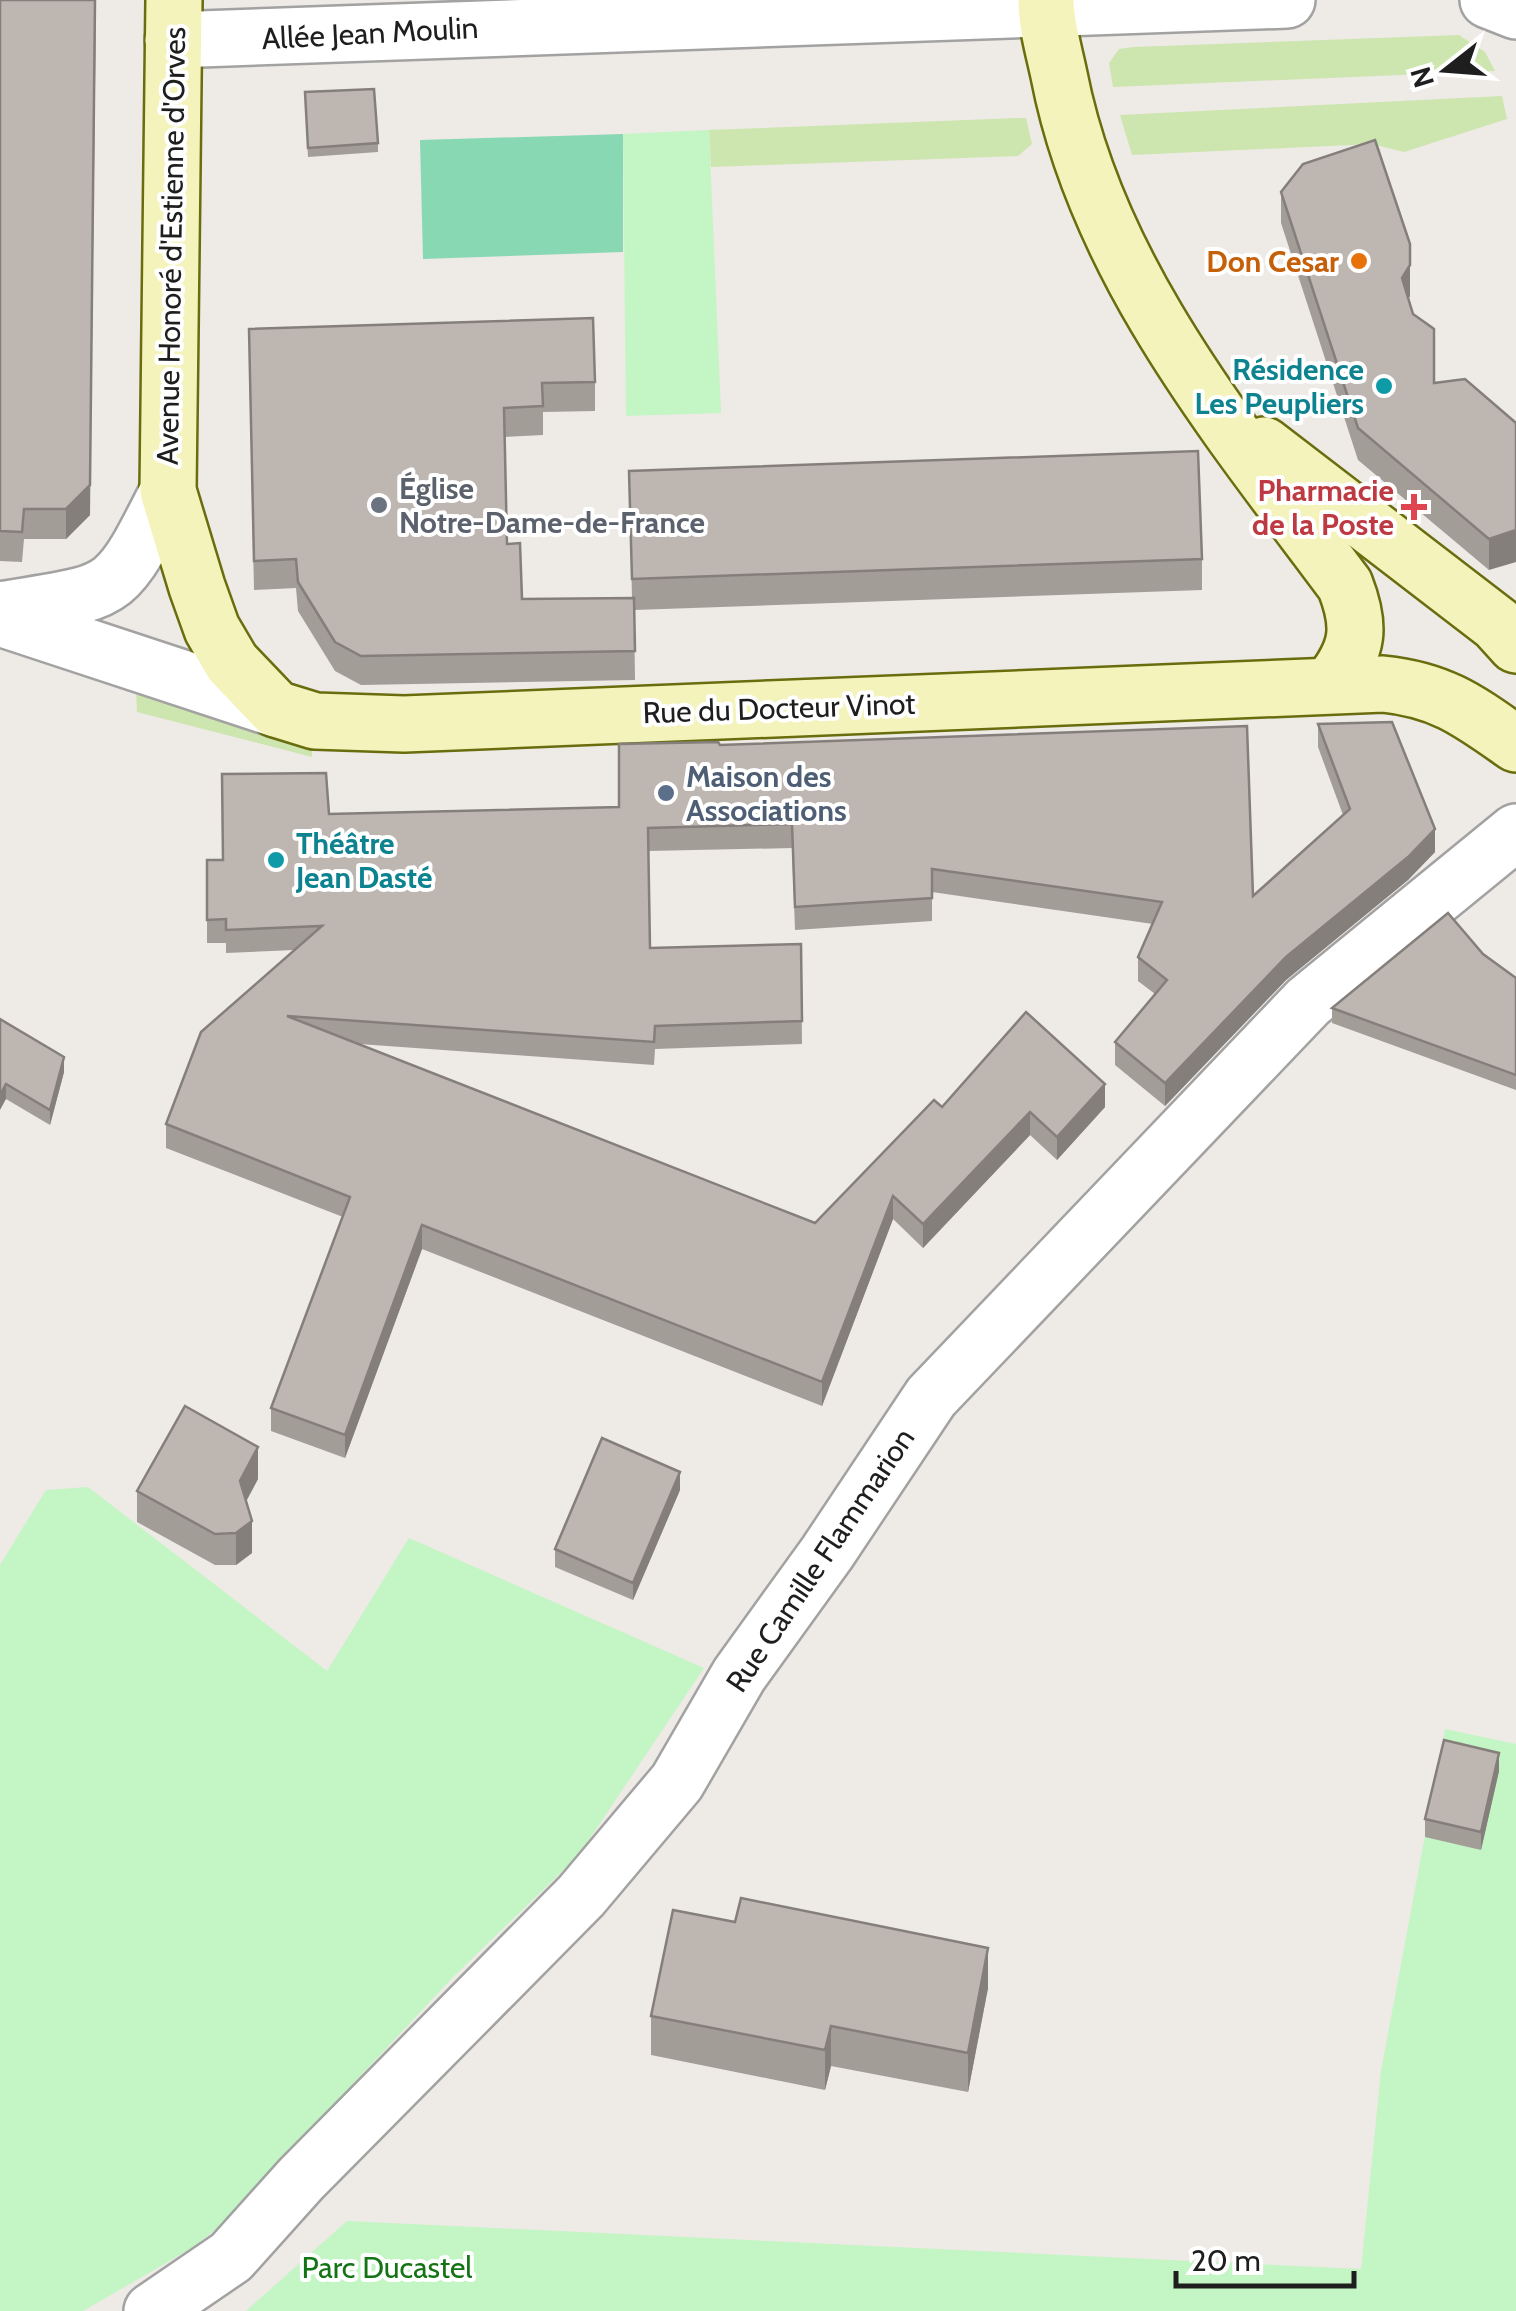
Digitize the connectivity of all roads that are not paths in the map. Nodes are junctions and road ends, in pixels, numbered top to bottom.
1 (1287, 0) edge
2 (1488, 0) edge
3 (1046, 4) edge
4 (1516, 11) edge
5 (173, 20) edge
6 (168, 491) junction
7 (1332, 528) junction
8 (0, 614) edge
9 (1516, 644) edge
10 (1331, 684) junction
11 (276, 709) junction
12 (1516, 744) edge
13 (1516, 832) edge
14 (152, 2311) edge

1 - 3 street, Allée Jean Moulin
2 - 4 street
3 - 5 street, Allée Jean Moulin
3 - 7 street
5 - 6 street, Avenue Honoré d'Estienne d'Orves
6 - 8 street
6 - 11 street
7 - 9 street
7 - 10 street
8 - 11 street
10 - 11 street, Rue du Docteur Vinot
10 - 12 street, Rue du Docteur Vinot
13 - 14 street, Rue Camille Flammarion

